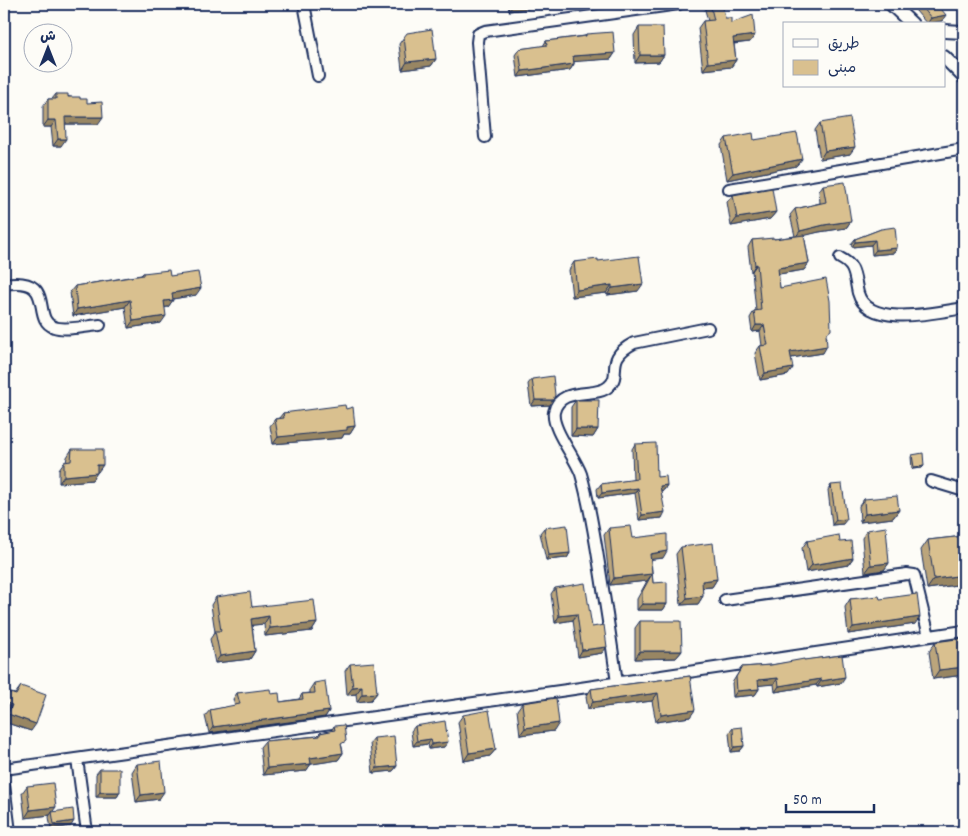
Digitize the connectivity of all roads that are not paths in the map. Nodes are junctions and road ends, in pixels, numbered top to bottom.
1 (304, 4) edge
2 (679, 4) edge
3 (891, 4) edge
4 (910, 22) edge
5 (946, 31) edge
6 (964, 32) edge
7 (946, 59) edge
8 (318, 76) dead end
9 (964, 77) edge
10 (485, 137) dead end
11 (964, 149) edge
12 (730, 189) dead end
13 (840, 258) dead end
14 (4, 284) edge
15 (964, 308) edge
16 (100, 325) dead end
17 (708, 328) dead end
18 (931, 481) dead end
19 (964, 492) edge
20 (725, 600) dead end
21 (964, 631) edge
22 (930, 636) junction
23 (616, 683) junction
24 (76, 759) junction
25 (4, 769) edge
26 (4, 785) edge
27 (10, 832) edge
28 (87, 832) edge

1 - 8 street
2 - 10 street
3 - 4 street
5 - 6 street
7 - 9 street
11 - 12 street
13 - 15 street
14 - 16 street
17 - 23 street
18 - 19 street
20 - 22 street
21 - 22 street
22 - 23 street
23 - 24 street
24 - 25 street
24 - 28 street
26 - 27 street

